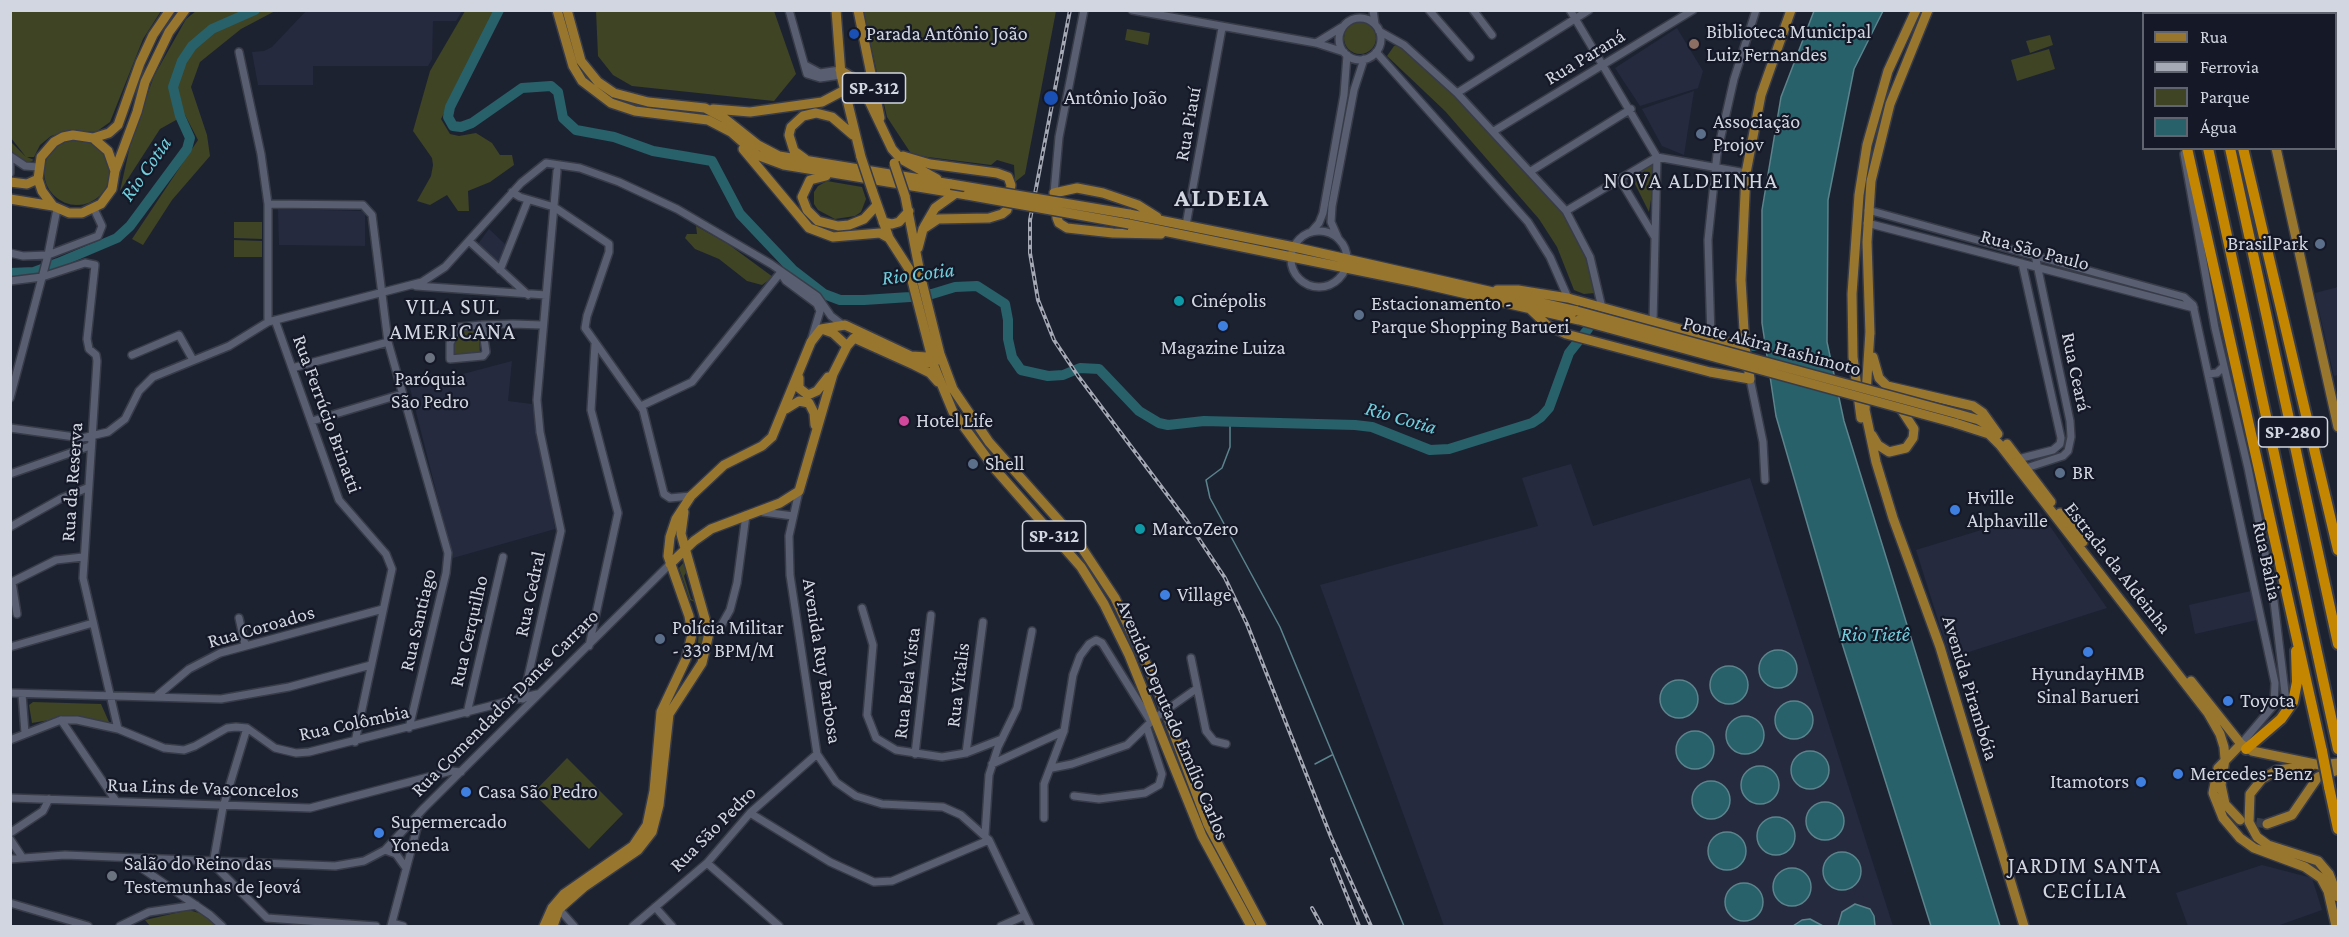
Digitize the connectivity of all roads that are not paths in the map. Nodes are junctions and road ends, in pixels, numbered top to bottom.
1 (170, 10) edge
2 (185, 10) edge
3 (557, 10) edge
4 (567, 10) edge
5 (789, 10) edge
6 (836, 10) edge
7 (858, 10) edge
8 (1084, 10) edge
9 (1132, 10) edge
10 (1363, 10) edge
11 (1373, 10) edge
12 (1429, 10) edge
13 (1473, 10) edge
14 (1570, 10) edge
15 (1589, 10) edge
16 (1693, 10) edge
17 (1756, 10) edge
18 (1791, 10) edge
19 (1916, 10) edge
20 (1928, 10) edge
21 (1352, 19) junction
22 (1575, 19) junction
23 (1342, 27) junction
24 (1222, 28) junction
25 (1377, 28) junction
26 (1492, 35) dead end
27 (1394, 38) junction
28 (1316, 43) junction
29 (1380, 44) junction
30 (239, 52) dead end
31 (1376, 52) junction
32 (1346, 53) junction
33 (1470, 57) dead end
34 (1364, 59) junction
35 (1893, 59) junction
36 (1904, 64) junction
37 (1602, 66) junction
38 (840, 73) junction
39 (860, 82) junction
40 (844, 89) junction
41 (1457, 93) junction
42 (705, 108) junction
43 (1631, 109) junction
44 (731, 132) junction
45 (1494, 132) junction
46 (93, 138) junction
47 (855, 138) junction
48 (884, 138) junction
49 (2185, 150) edge
50 (2185, 150) edge
51 (2208, 150) edge
52 (2230, 150) edge
53 (2243, 150) edge
54 (2276, 150) edge
55 (896, 153) junction
56 (10, 156) edge
57 (1657, 157) junction
58 (10, 161) edge
59 (809, 162) junction
60 (38, 167) junction
61 (1715, 168) junction
62 (115, 171) junction
63 (557, 171) dead end
64 (1531, 171) junction
65 (10, 173) edge
66 (1746, 173) junction
67 (839, 176) junction
68 (1619, 178) junction
69 (1861, 178) junction
70 (38, 179) junction
71 (1871, 181) junction
72 (10, 182) edge
73 (947, 183) junction
74 (512, 192) junction
75 (1054, 193) junction
76 (956, 194) junction
77 (10, 199) edge
78 (528, 200) junction
79 (268, 204) junction
80 (877, 205) junction
81 (55, 207) junction
82 (554, 207) junction
83 (94, 209) junction
84 (1868, 210) junction
85 (909, 211) junction
86 (1566, 211) junction
87 (1129, 219) junction
88 (1160, 220) junction
89 (883, 222) junction
90 (1867, 223) junction
91 (1186, 225) junction
92 (923, 229) junction
93 (1311, 232) junction
94 (1179, 234) junction
95 (1654, 237) junction
96 (889, 238) junction
97 (1338, 238) junction
98 (469, 242) junction
99 (1294, 247) junction
100 (10, 253) edge
101 (2035, 255) junction
102 (916, 257) junction
103 (1292, 258) junction
104 (47, 259) junction
105 (1347, 259) junction
106 (2022, 263) junction
107 (2068, 264) junction
108 (2037, 267) junction
109 (1345, 269) junction
110 (500, 270) junction
111 (781, 272) junction
112 (43, 275) junction
113 (2066, 275) junction
114 (916, 278) junction
115 (10, 280) edge
116 (414, 286) junction
117 (1488, 291) junction
118 (382, 293) junction
119 (528, 295) junction
120 (546, 295) junction
121 (2184, 297) junction
122 (1568, 298) junction
123 (2182, 306) junction
124 (1528, 307) junction
125 (1602, 308) junction
126 (2194, 308) junction
127 (1578, 315) junction
128 (271, 321) junction
129 (1653, 322) junction
130 (482, 325) junction
131 (542, 325) junction
132 (845, 325) junction
133 (821, 329) junction
134 (1853, 330) junction
135 (1743, 331) junction
136 (1870, 331) junction
137 (1711, 338) junction
138 (388, 342) junction
139 (811, 342) junction
140 (844, 343) junction
141 (1730, 343) junction
142 (595, 344) junction
143 (1745, 347) junction
144 (132, 355) dead end
145 (936, 358) junction
146 (193, 360) junction
147 (912, 360) junction
148 (803, 362) junction
149 (2058, 363) junction
150 (2046, 365) junction
151 (1869, 367) junction
152 (2223, 367) junction
153 (292, 368) junction
154 (833, 374) junction
155 (2208, 374) junction
156 (1750, 379) junction
157 (941, 387) junction
158 (402, 394) junction
159 (10, 398) edge
160 (641, 406) junction
161 (1901, 409) junction
162 (784, 410) junction
163 (1956, 418) junction
164 (312, 420) junction
165 (10, 428) edge
166 (1868, 428) junction
167 (2338, 428) edge
168 (815, 433) junction
169 (1998, 434) junction
170 (91, 437) junction
171 (90, 446) junction
172 (2016, 460) junction
173 (1876, 462) junction
174 (2022, 469) junction
175 (10, 474) edge
176 (1765, 480) dead end
177 (87, 488) junction
178 (799, 491) junction
179 (689, 499) junction
180 (2328, 501) junction
181 (750, 514) junction
182 (793, 516) junction
183 (2338, 523) edge
184 (10, 527) edge
185 (686, 549) junction
186 (2338, 550) edge
187 (83, 557) junction
188 (503, 557) dead end
189 (670, 564) junction
190 (11, 583) edge
191 (862, 608) dead end
192 (383, 609) junction
193 (17, 614) dead end
194 (931, 615) dead end
195 (238, 618) dead end
196 (2294, 620) junction
197 (983, 622) dead end
198 (93, 623) junction
199 (1032, 631) dead end
200 (709, 633) junction
201 (2338, 644) edge
202 (245, 645) junction
203 (10, 646) edge
204 (589, 646) junction
205 (690, 646) junction
206 (707, 651) junction
207 (1191, 658) dead end
208 (686, 659) junction
209 (371, 665) junction
210 (701, 666) junction
211 (1196, 689) junction
212 (10, 693) edge
213 (541, 693) junction
214 (22, 694) junction
215 (158, 695) junction
216 (110, 698) junction
217 (522, 699) junction
218 (1165, 711) junction
219 (467, 713) junction
220 (2286, 713) junction
221 (61, 720) junction
222 (1151, 723) junction
223 (247, 728) junction
224 (409, 728) junction
225 (118, 729) junction
226 (1064, 731) junction
227 (25, 733) junction
228 (2225, 733) junction
229 (1002, 739) junction
230 (10, 740) edge
231 (355, 742) junction
232 (1226, 744) dead end
233 (2243, 746) junction
234 (2338, 749) edge
235 (1156, 752) junction
236 (966, 753) junction
237 (817, 754) junction
238 (915, 754) junction
239 (1170, 756) junction
240 (2225, 759) junction
241 (2338, 763) edge
242 (992, 764) junction
243 (2320, 765) junction
244 (1052, 768) junction
245 (2338, 770) edge
246 (461, 772) junction
247 (1074, 796) dead end
248 (10, 798) edge
249 (49, 799) junction
250 (116, 801) junction
251 (223, 807) junction
252 (750, 813) junction
253 (418, 815) junction
254 (1044, 818) dead end
255 (2240, 820) tunnel mouth
256 (2267, 824) tunnel mouth
257 (2338, 830) edge
258 (10, 833) edge
259 (987, 838) junction
260 (10, 839) edge
261 (385, 850) junction
262 (126, 856) junction
263 (22, 857) junction
264 (10, 859) edge
265 (211, 860) junction
266 (707, 863) junction
267 (406, 868) junction
268 (2338, 897) edge
269 (10, 903) edge
270 (196, 905) junction
271 (557, 906) junction
272 (655, 907) junction
273 (1024, 916) junction
274 (392, 925) edge
275 (88, 927) edge
276 (120, 927) edge
277 (222, 927) edge
278 (376, 927) edge
279 (403, 927) edge
280 (544, 927) edge
281 (553, 927) edge
282 (574, 927) edge
283 (633, 927) edge
284 (672, 927) edge
285 (779, 927) edge
286 (1001, 927) edge
287 (1030, 927) edge
288 (1251, 927) edge
289 (1262, 927) edge
290 (2024, 927) edge
291 (2336, 927) edge

1 - 46 main road
2 - 62 main road
3 - 44 main road
4 - 42 main road
5 - 38 street
6 - 38 main road, SP-312
7 - 48 main road, SP-312
8 - 75 street
9 - 24 street
10 - 21 street
11 - 25 street
12 - 33 street
13 - 26 street
14 - 22 street
15 - 22 street
16 - 37 street, Rua Paraná
17 - 61 street
18 - 66 main road
19 - 35 main road
20 - 36 main road
21 - 23 street
21 - 25 street
22 - 37 street
22 - 41 street
23 - 28 street
23 - 32 street
24 - 28 street
24 - 91 street, Rua Piauí
25 - 27 street
25 - 29 street
27 - 29 street
27 - 41 street
28 - 32 street
29 - 31 street
30 - 79 street, Rua Ferrúcio Brinatti
31 - 34 street
31 - 122 street
32 - 34 street
32 - 93 street
34 - 97 street
35 - 36 main road
35 - 69 main road
36 - 71 main road
37 - 43 street
37 - 45 street, Rua Paraná
38 - 39 main road
38 - 40 main road, SP-312
39 - 40 main road
39 - 48 main road
40 - 42 main road
40 - 47 main road, SP-312
41 - 45 street
42 - 59 main road
43 - 57 street
43 - 64 street
44 - 67 main road
44 - 96 main road
45 - 64 street
46 - 60 main road
46 - 62 main road
47 - 59 main road
47 - 80 main road, Avenida Deputado Emílio Carlos / SP-312, bridge
48 - 55 main road
48 - 85 main road, Avenida Deputado Emílio Carlos / SP-312, bridge
49 - 152 street
50 - 196 highway
51 - 234 highway, SP-280
52 - 201 highway, SP-280
53 - 180 highway
54 - 167 main road
55 - 73 main road
55 - 92 main road
56 - 60 street
57 - 61 street
57 - 68 street
57 - 95 street
58 - 65 street
59 - 73 main road
60 - 70 main road
61 - 66 street
61 - 137 street
62 - 83 main road
63 - 82 street
64 - 86 street
66 - 135 main road
67 - 76 main road
67 - 80 main road
68 - 86 street
68 - 95 street
69 - 71 main road
69 - 134 main road
70 - 72 main road
70 - 81 main road
71 - 84 main road
73 - 87 main road, bridge
74 - 78 street
74 - 98 street
74 - 111 street
75 - 88 main road
75 - 94 main road
76 - 87 main road, bridge
76 - 92 main road
77 - 81 main road
78 - 82 street
78 - 110 street
79 - 118 street
79 - 128 street, Rua Ferrúcio Brinatti
80 - 89 main road, Avenida Deputado Emílio Carlos / SP-312
81 - 83 main road
81 - 104 street
82 - 120 street
82 - 142 street
83 - 104 street
84 - 90 main road
84 - 101 street, Rua São Paulo
85 - 89 main road
85 - 102 main road, Avenida Deputado Emílio Carlos / SP-312
86 - 125 street
87 - 88 main road
87 - 94 main road
88 - 91 main road
89 - 96 main road, Avenida Deputado Emílio Carlos / SP-312
90 - 106 street, Rua São Paulo
90 - 136 main road
91 - 99 main road
92 - 102 main road
93 - 97 street
93 - 99 street
94 - 103 main road
95 - 129 street
96 - 114 main road, Avenida Deputado Emílio Carlos / SP-312
97 - 105 street
98 - 110 street
98 - 116 street
99 - 103 street
99 - 105 main road
100 - 104 street
101 - 107 street, Rua São Paulo
101 - 108 street, Rua Ceará
102 - 114 main road, Avenida Deputado Emílio Carlos / SP-312
103 - 109 main road
103 - 109 street
104 - 112 street
105 - 109 street
105 - 117 main road
106 - 108 street, Rua São Paulo
106 - 150 street, Rua Ceará
107 - 113 street
107 - 121 street, Rua São Paulo
108 - 113 street, Rua São Paulo
108 - 149 street, Rua Ceará
109 - 124 main road
110 - 119 street
111 - 132 street
111 - 139 street
111 - 160 street
112 - 115 street
112 - 159 street
112 - 170 street, Rua da Reserva
113 - 123 street, Rua São Paulo
114 - 145 main road, Avenida Deputado Emílio Carlos / SP-312
116 - 118 street
116 - 119 street
117 - 122 main road
117 - 127 main road
118 - 128 street
118 - 138 street
119 - 120 street
120 - 131 street
121 - 123 street
121 - 126 street
122 - 125 main road
123 - 126 street, Rua São Paulo
124 - 127 main road
124 - 156 main road
125 - 129 main road
126 - 155 street, Rua Bahia
127 - 161 main road, Ponte Akira Hashimoto, bridge
127 - 163 main road, Ponte Akira Hashimoto, bridge
128 - 146 street
128 - 153 street, Rua Ferrúcio Brinatti
129 - 137 main road
130 - 130 street
130 - 131 street
131 - 217 street, Rua Cedral
132 - 133 main road
132 - 140 main road, Avenida Ruy Barbosa
132 - 147 main road
133 - 139 main road
133 - 140 main road
134 - 151 main road
134 - 173 main road
135 - 141 main road
135 - 143 main road
136 - 151 main road
136 - 169 main road
137 - 141 main road
138 - 153 street
138 - 158 street
139 - 148 main road
140 - 147 main road
140 - 154 main road, Avenida Ruy Barbosa
141 - 143 main road
142 - 160 street
142 - 204 street
143 - 156 main road
144 - 146 street
145 - 147 main road
145 - 157 main road, Avenida Deputado Emílio Carlos / SP-312
145 - 218 main road, Avenida Deputado Emílio Carlos / SP-312
146 - 170 street
147 - 157 main road
148 - 154 main road
148 - 162 main road
149 - 150 street
149 - 174 street, Rua Ceará
150 - 172 street, Rua Ceará
151 - 166 main road
152 - 155 street
152 - 220 street
153 - 164 street, Rua Ferrúcio Brinatti
154 - 168 main road, Avenida Ruy Barbosa
155 - 233 street, Rua Bahia
156 - 176 street
157 - 222 main road, Avenida Deputado Emílio Carlos / SP-312
158 - 164 street
158 - 224 street, Rua Santiago
160 - 179 street
161 - 163 main road, Ponte Akira Hashimoto, bridge
161 - 166 main road
162 - 168 main road
162 - 179 main road
163 - 169 main road, Estrada da Aldeinha
163 - 172 main road, Estrada da Aldeinha
164 - 192 street, Rua Ferrúcio Brinatti
165 - 170 street
166 - 173 main road
168 - 178 main road, Avenida Ruy Barbosa
169 - 172 main road, Estrada da Aldeinha
170 - 171 street, Rua da Reserva
171 - 175 street
171 - 177 street, Rua da Reserva
172 - 174 main road, Estrada da Aldeinha
173 - 290 main road, Avenida Pirambóia
174 - 228 main road, Estrada da Aldeinha
177 - 184 street
177 - 187 street, Rua da Reserva
178 - 181 main road, Rua Comendador Dante Carraro
178 - 182 street, Avenida Ruy Barbosa
179 - 185 main road
179 - 189 main road
180 - 183 highway
180 - 186 highway
181 - 182 street
181 - 185 main road, Rua Comendador Dante Carraro
181 - 200 street
182 - 237 street, Avenida Ruy Barbosa
185 - 189 main road, Rua Comendador Dante Carraro
185 - 200 main road
187 - 190 street
187 - 198 street, Rua da Reserva
188 - 219 street, Rua Cerquilho
189 - 204 street, Rua Comendador Dante Carraro
189 - 205 main road
190 - 193 street
191 - 238 street
192 - 202 street, Rua Coroados
192 - 209 street, Rua Ferrúcio Brinatti
194 - 238 street, Rua Bela Vista
195 - 202 street
196 - 220 highway
196 - 257 highway, bridge
197 - 236 street, Rua Vitalis
198 - 203 street
198 - 216 street, Rua da Reserva
199 - 229 street
200 - 206 main road
202 - 215 street, Rua Coroados
204 - 213 street, Rua Comendador Dante Carraro
205 - 206 main road
205 - 208 main road
206 - 210 main road
207 - 211 street
208 - 210 main road
208 - 271 main road
209 - 215 street
209 - 231 street, Rua Ferrúcio Brinatti
210 - 271 main road
211 - 218 street
211 - 232 street
212 - 214 street
213 - 217 street, Rua Colômbia
213 - 246 street, Rua Comendador Dante Carraro
214 - 216 street
214 - 227 street
215 - 216 street
216 - 225 street, Rua da Reserva
217 - 219 street, Rua Colômbia
218 - 222 street
218 - 289 main road, Avenida Deputado Emílio Carlos / SP-312
219 - 224 street, Rua Colômbia
220 - 233 highway
221 - 225 street
221 - 227 street
221 - 250 street
222 - 226 street
222 - 235 street
222 - 239 main road, Avenida Deputado Emílio Carlos / SP-312
222 - 244 street
223 - 225 street
223 - 231 street, Rua Colômbia
223 - 251 street
224 - 231 street, Rua Colômbia
226 - 242 street
226 - 244 street
227 - 230 street
228 - 233 main road
228 - 240 main road, Estrada da Aldeinha
229 - 236 street
229 - 242 street
233 - 240 main road
233 - 243 main road
235 - 239 street
235 - 247 street
236 - 238 street
237 - 252 street, Rua São Pedro
237 - 259 street, Avenida Ruy Barbosa
239 - 288 main road, Avenida Deputado Emílio Carlos / SP-312
240 - 255 main road, Estrada da Aldeinha
240 - 291 main road
241 - 243 main road
242 - 259 street
243 - 268 main road
244 - 254 street
245 - 256 main road
246 - 251 street, Rua Lins de Vasconcelos
246 - 253 street, Rua Comendador Dante Carraro
248 - 249 street, Rua Lins de Vasconcelos
249 - 250 street, Rua Lins de Vasconcelos
249 - 258 street
250 - 251 street, Rua Lins de Vasconcelos
251 - 265 street
252 - 259 street
252 - 266 street, Rua São Pedro
253 - 261 street, Rua Comendador Dante Carraro
253 - 267 street
259 - 273 street, Avenida Ruy Barbosa
260 - 263 street
261 - 265 street, Rua Comendador Dante Carraro
261 - 267 street
262 - 263 street, Rua Comendador Dante Carraro
262 - 265 street, Rua Comendador Dante Carraro
262 - 270 street
263 - 264 street, Rua Comendador Dante Carraro
265 - 278 street
266 - 272 street, Rua São Pedro
266 - 285 street
267 - 274 street
269 - 275 street
270 - 276 street
270 - 277 street
271 - 280 main road
271 - 281 main road
271 - 282 street
272 - 283 street, Rua São Pedro
272 - 284 street
273 - 286 street
273 - 287 street, Avenida Ruy Barbosa
274 - 279 street

